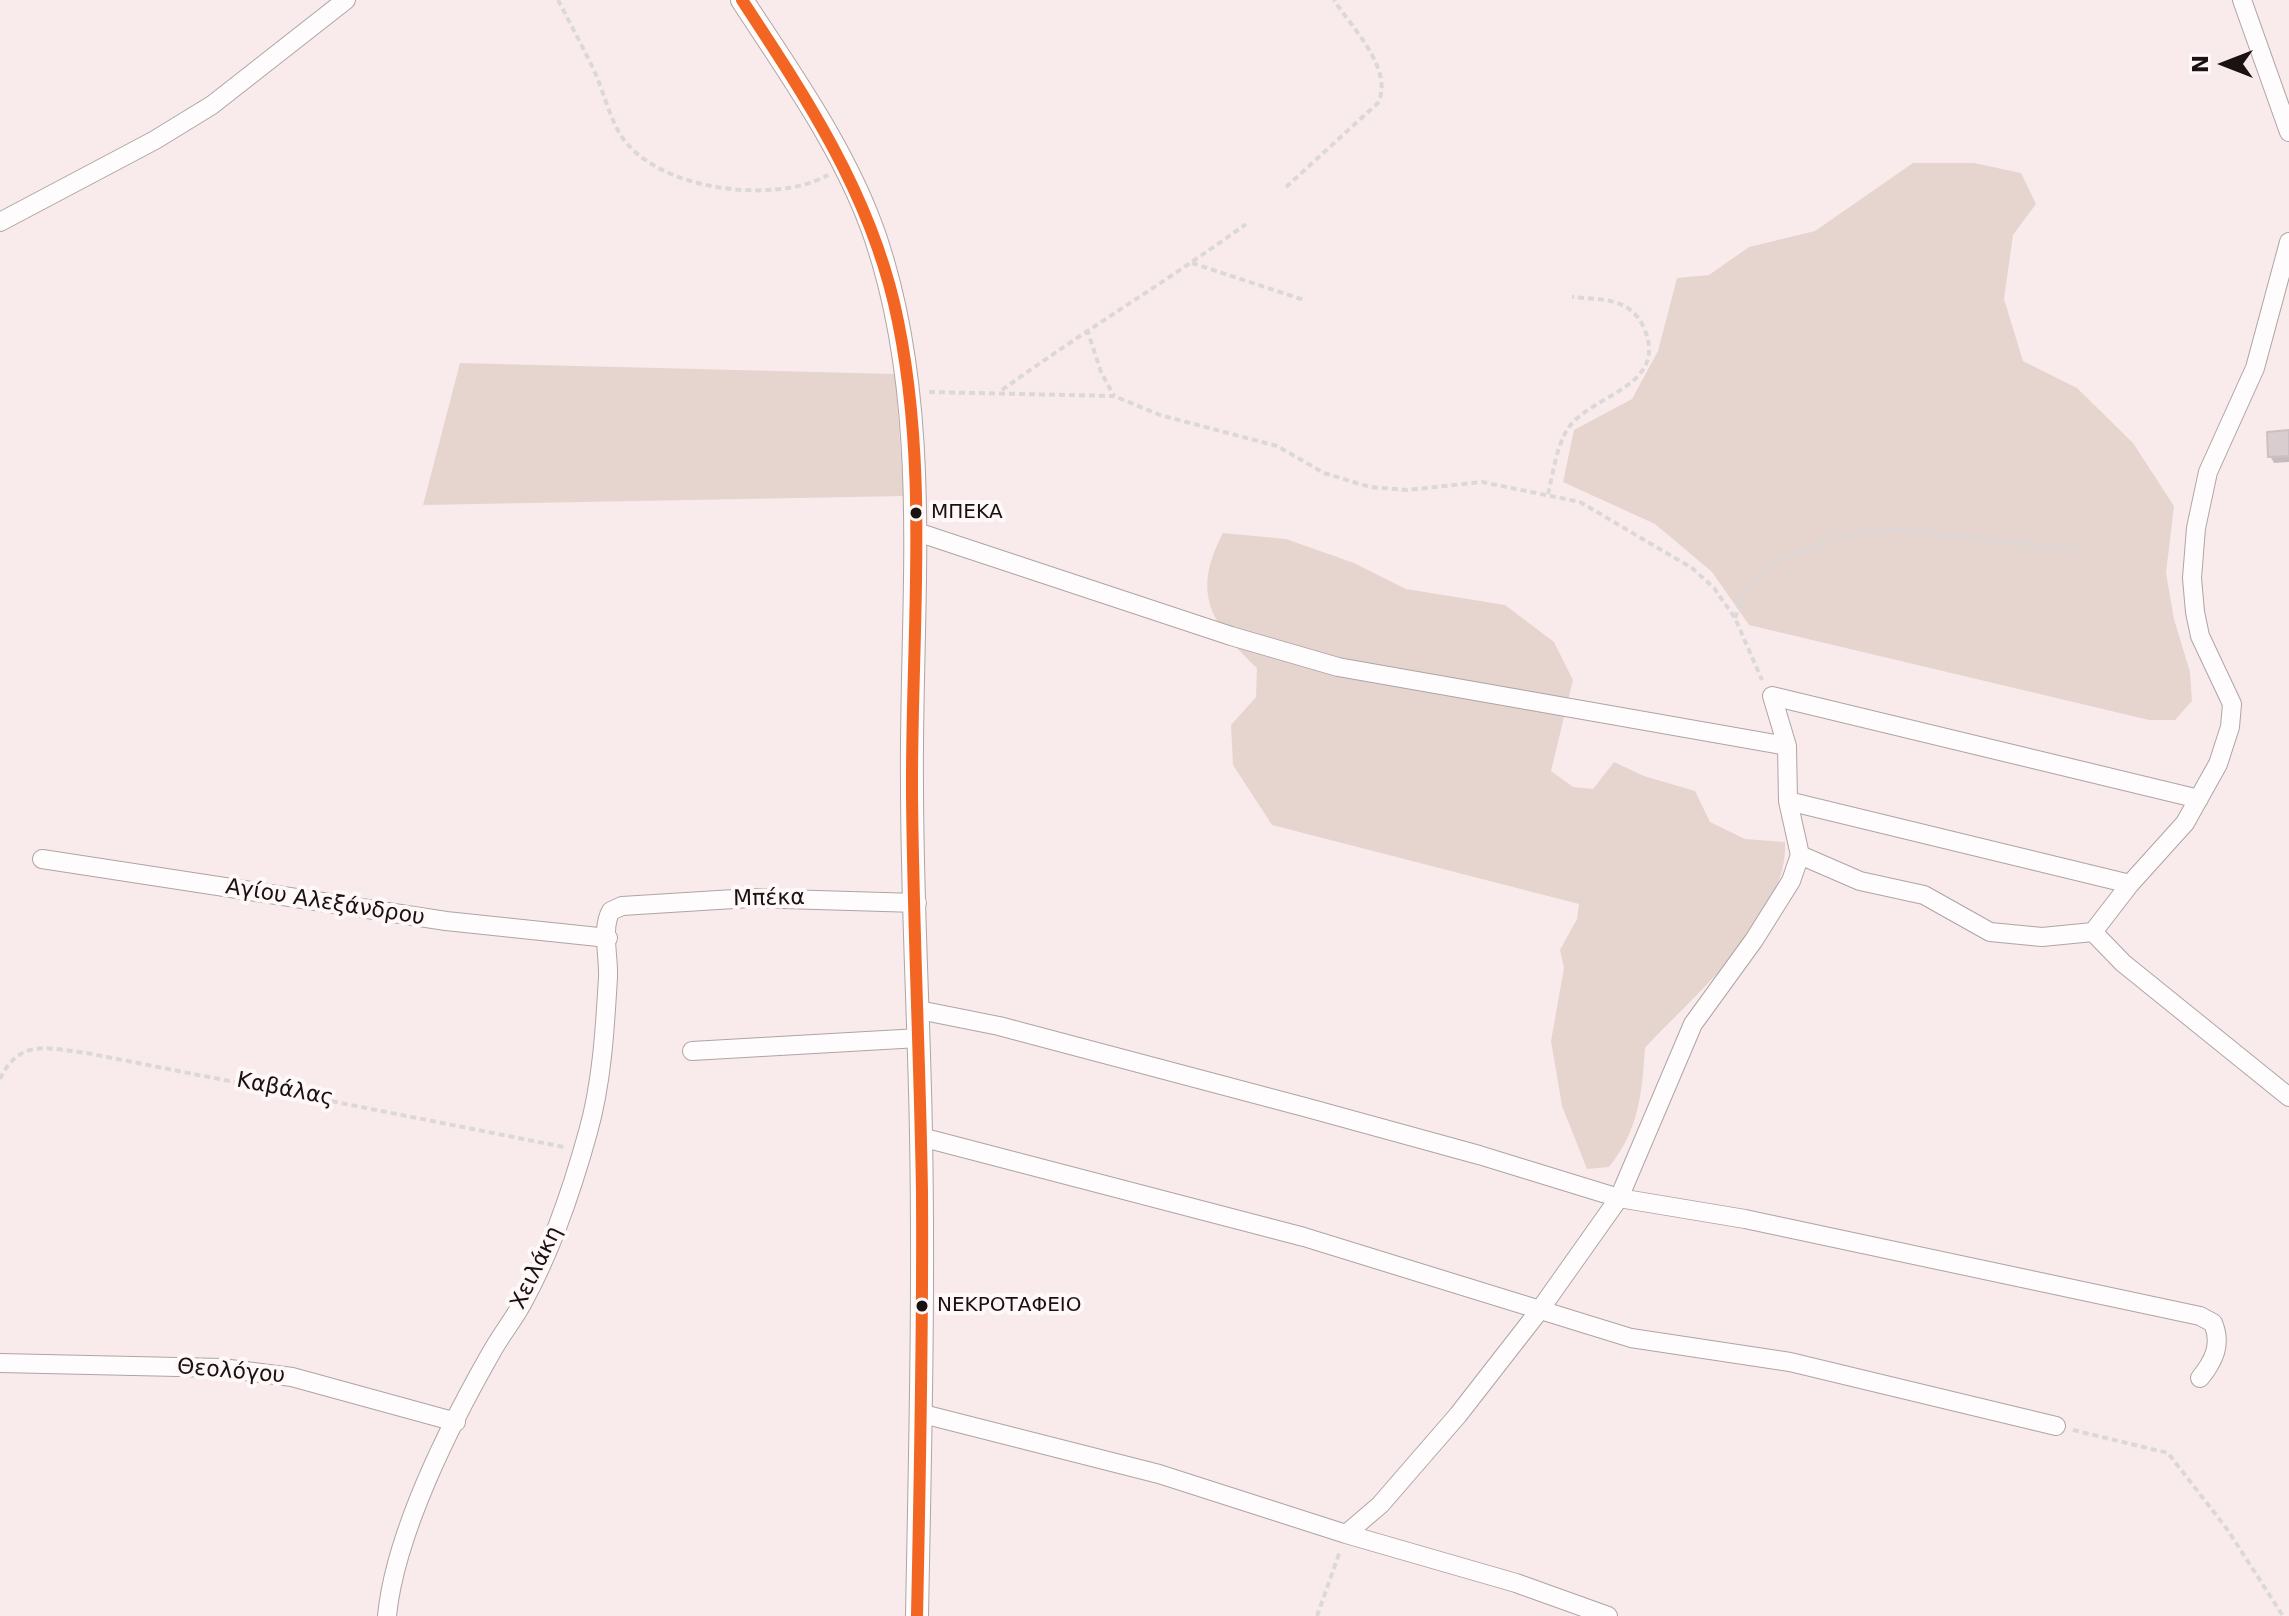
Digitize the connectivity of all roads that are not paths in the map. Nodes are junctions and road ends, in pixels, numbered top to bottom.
1 (346, 0) edge
2 (742, 0) edge
3 (2242, 0) edge
4 (2269, 79) junction
5 (2289, 81) edge
6 (2289, 132) edge
7 (0, 222) edge
8 (2289, 242) edge
9 (914, 531) junction
10 (1787, 746) junction
11 (2199, 799) junction
12 (1788, 801) junction
13 (1800, 855) junction
14 (42, 859) dead end
15 (2130, 884) junction
16 (917, 903) junction
17 (622, 906) joint
18 (2093, 932) junction
19 (608, 938) junction
20 (919, 1010) junction
21 (919, 1038) junction
22 (692, 1051) dead end
23 (2289, 1097) edge
24 (921, 1137) junction
25 (1619, 1198) junction
26 (1539, 1311) junction
27 (0, 1363) edge
28 (2200, 1378) dead end
29 (923, 1414) junction
30 (456, 1422) junction
31 (2056, 1426) road end
32 (1346, 1534) junction
33 (387, 1616) edge
34 (917, 1616) edge
35 (1608, 1616) edge

1 - 7 street
2 - 9 street
3 - 4 street
4 - 5 street
4 - 6 street
8 - 11 street
9 - 10 street
9 - 16 street
10 - 11 street
10 - 12 street
11 - 15 street
12 - 13 street
12 - 15 street
13 - 18 street
13 - 25 street
14 - 19 street, Αγίου Αλεξάνδρου
15 - 18 street
16 - 17 street, Μπέκα
16 - 20 street
17 - 19 street, Χειλάκη
18 - 23 street
19 - 30 street, Χειλάκη
20 - 21 street
20 - 25 street
21 - 22 street
21 - 24 street
24 - 26 street
24 - 29 street
25 - 26 street
25 - 28 street
26 - 31 street
26 - 32 street
27 - 30 street, Θεολόγου
29 - 32 street
29 - 34 street
30 - 33 street, Χειλάκη
32 - 35 street

